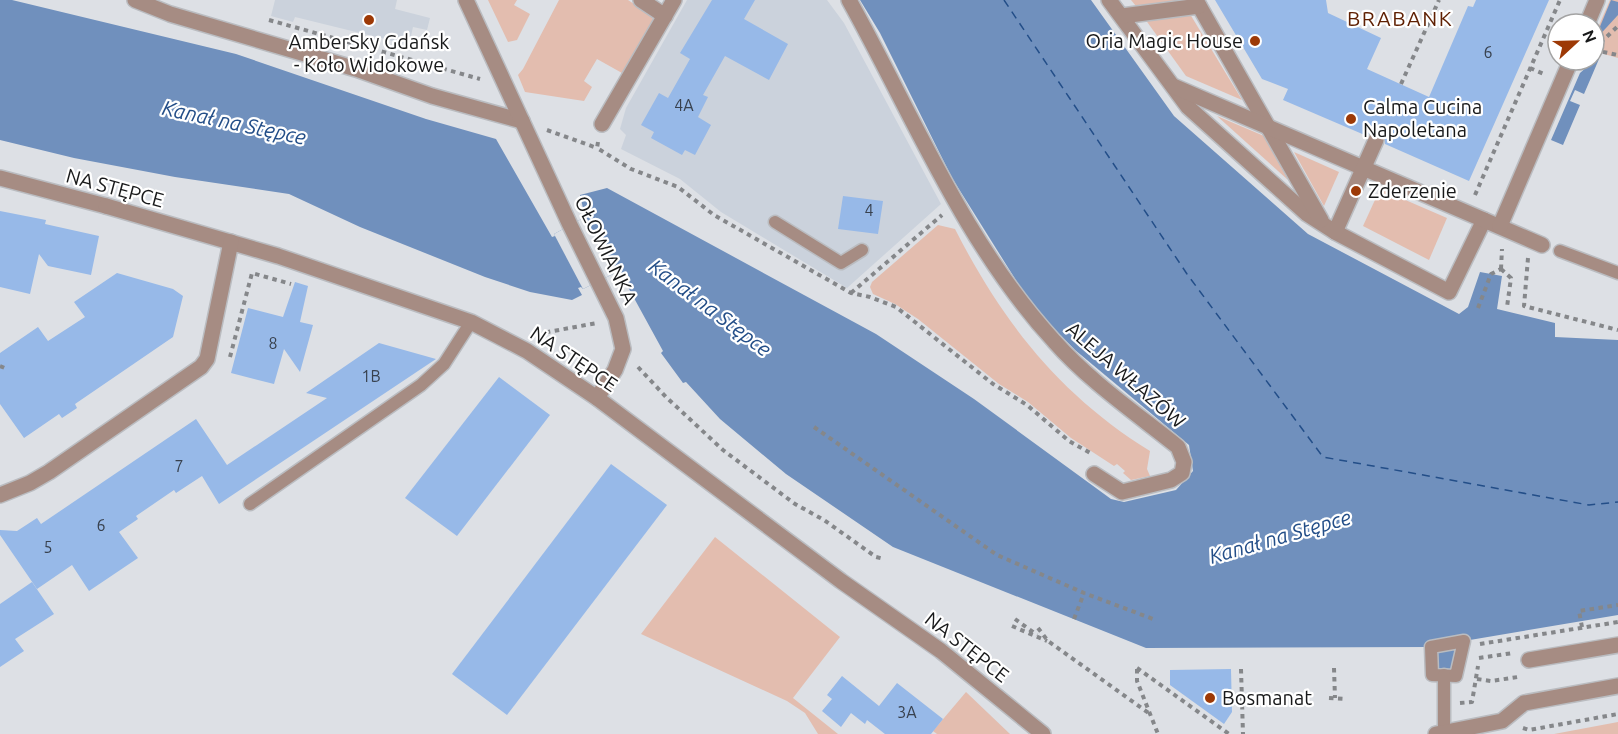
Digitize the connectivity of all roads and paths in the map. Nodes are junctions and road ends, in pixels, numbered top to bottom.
1 (135, 0) edge
2 (466, 0) edge
3 (641, 0) edge
4 (674, 0) edge
5 (849, 0) edge
6 (1109, 0) edge
7 (1439, 0) edge
8 (1560, 0) edge
9 (665, 16) junction
10 (1122, 16) junction
11 (269, 20) dead end
12 (1617, 28) edge
13 (1606, 39) edge
14 (1566, 72) edge
15 (474, 77) dead end
16 (1401, 84) dead end
17 (1172, 86) junction
18 (522, 121) junction
19 (602, 124) joint
20 (1268, 127) junction
21 (545, 130) dead end
22 (1376, 140) dead end
23 (597, 148) junction
24 (1363, 168) junction
25 (0, 178) edge
26 (957, 203) junction
27 (1467, 212) junction
28 (1484, 220) junction
29 (775, 222) dead end
30 (1500, 226) junction
31 (1329, 229) junction
32 (231, 242) junction
33 (1536, 242) joint
34 (862, 250) dead end
35 (1560, 251) dead end
36 (1503, 260) dead end
37 (1502, 269) junction
38 (1618, 273) edge
39 (850, 293) junction
40 (1508, 307) dead end
41 (1478, 308) dead end
42 (471, 322) junction
43 (1618, 330) edge
44 (635, 364) dead end
45 (0, 366) edge
46 (7, 369) dead end
47 (597, 398) junction
48 (814, 427) dead end
49 (1094, 456) dead end
50 (1094, 474) dead end
51 (0, 495) edge
52 (250, 504) dead end
53 (884, 559) dead end
54 (1084, 593) junction
55 (1618, 605) edge
56 (1153, 618) dead end
57 (1015, 619) dead end
58 (1074, 620) dead end
59 (1618, 622) edge
60 (1012, 626) dead end
61 (1582, 627) junction
62 (1038, 628) dead end
63 (1043, 638) junction
64 (1048, 641) junction
65 (1475, 644) dead end
66 (1618, 645) edge
67 (1478, 658) dead end
68 (1529, 660) joint
69 (1334, 668) dead end
70 (1241, 669) dead end
71 (1444, 675) dead end
72 (1618, 686) edge
73 (1329, 698) dead end
74 (1335, 698) junction
75 (1346, 699) dead end
76 (1150, 714) junction
77 (1618, 714) edge
78 (1529, 730) dead end
79 (1440, 733) edge
80 (1043, 734) edge
81 (1158, 734) edge
82 (1229, 734) edge
83 (1243, 734) edge

1 - 18 street
2 - 18 street, OŁOWIANKA
3 - 9 street
4 - 9 street
5 - 26 street, ALEJA WŁAZÓW
6 - 10 street
7 - 16 path
8 - 27 path
9 - 19 street
10 - 17 street
10 - 20 street
11 - 15 path
12 - 13 path
14 - 30 street
17 - 20 street
17 - 31 street
18 - 47 street, OŁOWIANKA
19 - 23 path
20 - 24 street
20 - 31 street
21 - 23 path
22 - 24 street
23 - 39 path
24 - 27 street
24 - 31 street
25 - 32 street, NA STĘPCE
26 - 39 path
26 - 50 street, ALEJA WŁAZÓW
27 - 28 street
28 - 30 street
28 - 31 street
29 - 34 lane
30 - 33 street
32 - 42 street, NA STĘPCE
32 - 51 street
33 - 43 path
35 - 38 lane
36 - 37 path
37 - 40 path
37 - 41 path
39 - 49 path
42 - 47 street, NA STĘPCE
42 - 52 lane
44 - 53 path
45 - 46 path
47 - 80 street, NA STĘPCE
48 - 54 path
54 - 56 path
54 - 58 path
55 - 61 path
57 - 63 path
59 - 61 path
60 - 63 path
61 - 65 path
62 - 64 path
63 - 64 path
64 - 76 path
66 - 68 street
67 - 68 path
69 - 74 path
70 - 83 path
71 - 79 lane
72 - 79 street
73 - 74 path
74 - 75 path
76 - 81 path
76 - 82 path
77 - 78 path

